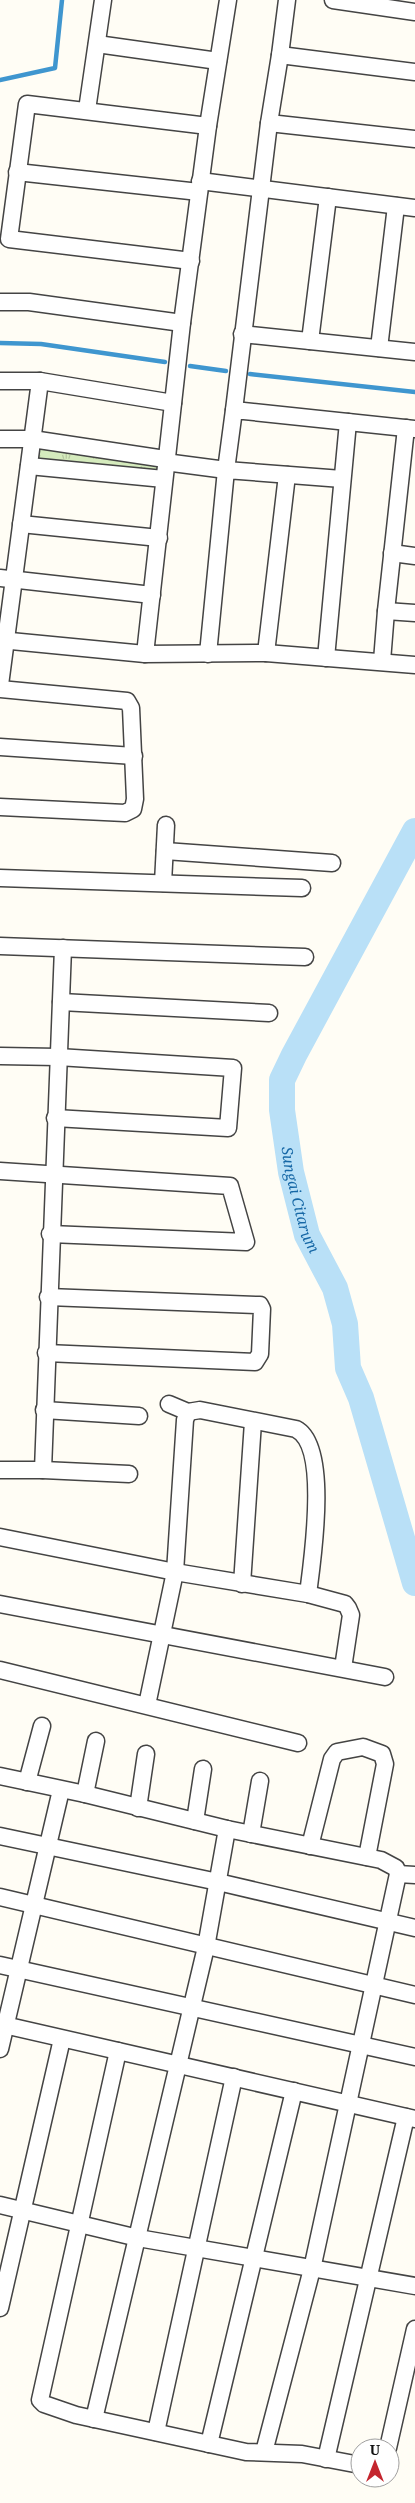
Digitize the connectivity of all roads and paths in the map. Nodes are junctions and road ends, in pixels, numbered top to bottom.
1 (103, 0) edge
2 (228, 0) edge
3 (287, 0) edge
4 (333, 0) edge
5 (415, 12) edge
6 (97, 44) junction
7 (280, 55) junction
8 (218, 61) junction
9 (415, 72) edge
10 (88, 110) junction
11 (269, 123) junction
12 (208, 126) junction
13 (415, 139) edge
14 (17, 172) junction
15 (200, 186) junction
16 (261, 188) junction
17 (328, 197) junction
18 (396, 206) junction
19 (415, 208) edge
20 (5, 239) edge
21 (191, 261) junction
22 (0, 302) edge
23 (182, 323) junction
24 (242, 334) junction
25 (310, 341) junction
26 (379, 348) junction
27 (415, 352) edge
28 (0, 381) edge
29 (40, 381) junction
30 (173, 403) junction
31 (234, 410) junction
32 (348, 422) junction
33 (410, 428) edge
34 (0, 439) edge
35 (32, 439) junction
36 (165, 460) junction
37 (29, 466) junction
38 (226, 470) junction
39 (287, 475) junction
40 (164, 479) junction
41 (342, 479) junction
42 (21, 524) junction
43 (159, 538) junction
44 (392, 554) junction
45 (415, 556) edge
46 (7, 579) edge
47 (152, 595) junction
48 (386, 611) junction
49 (415, 613) edge
50 (3, 641) edge
51 (266, 652) junction
52 (145, 654) junction
53 (208, 654) junction
54 (326, 658) junction
55 (382, 661) junction
56 (415, 665) edge
57 (0, 685) edge
58 (0, 689) edge
59 (0, 747) edge
60 (134, 756) junction
61 (0, 808) edge
62 (166, 825) dead end
63 (165, 851) junction
64 (332, 864) dead end
65 (0, 878) edge
66 (163, 884) junction
67 (302, 888) dead end
68 (0, 946) edge
69 (63, 948) junction
70 (306, 957) dead end
71 (61, 1002) junction
72 (269, 1013) dead end
73 (0, 1056) edge
74 (58, 1057) junction
75 (55, 1118) junction
76 (0, 1171) edge
77 (53, 1174) junction
78 (50, 1234) junction
79 (48, 1297) junction
80 (46, 1353) junction
81 (169, 1404) dead end
82 (44, 1410) junction
83 (188, 1412) junction
84 (139, 1416) dead end
85 (253, 1422) junction
86 (0, 1470) edge
87 (42, 1470) junction
88 (129, 1474) dead end
89 (0, 1537) edge
90 (175, 1572) junction
91 (242, 1584) junction
92 (308, 1594) junction
93 (0, 1604) edge
94 (162, 1635) junction
95 (343, 1668) junction
96 (0, 1670) edge
97 (385, 1677) dead end
98 (146, 1706) junction
99 (42, 1726) dead end
100 (96, 1741) dead end
101 (298, 1743) dead end
102 (146, 1754) dead end
103 (203, 1769) dead end
104 (0, 1776) edge
105 (260, 1781) dead end
106 (27, 1782) junction
107 (60, 1790) junction
108 (84, 1794) junction
109 (138, 1808) junction
110 (194, 1821) junction
111 (227, 1829) junction
112 (251, 1834) junction
113 (0, 1836) edge
114 (310, 1846) junction
115 (47, 1847) junction
116 (367, 1857) junction
117 (398, 1874) junction
118 (415, 1875) edge
119 (218, 1882) junction
120 (0, 1897) edge
121 (35, 1905) junction
122 (387, 1922) junction
123 (415, 1928) edge
124 (206, 1947) junction
125 (0, 1965) edge
126 (19, 1970) junction
127 (373, 1985) junction
128 (415, 1995) edge
129 (192, 2008) junction
130 (3, 2025) edge
131 (62, 2040) junction
132 (360, 2045) junction
133 (0, 2049) edge
134 (118, 2051) junction
135 (415, 2057) edge
136 (178, 2064) junction
137 (234, 2077) junction
138 (294, 2091) junction
139 (347, 2103) junction
140 (410, 2118) edge
141 (0, 2206) edge
142 (22, 2210) junction
143 (81, 2224) junction
144 (138, 2238) junction
145 (196, 2249) junction
146 (252, 2258) junction
147 (312, 2269) junction
148 (368, 2278) junction
149 (415, 2286) edge
150 (0, 2308) edge
151 (415, 2329) edge
152 (94, 2419) junction
153 (156, 2432) junction
154 (390, 2438) edge
155 (209, 2444) junction
156 (264, 2452) junction
157 (326, 2459) junction
158 (350, 2463) edge

1 - 6 street
2 - 8 street
3 - 7 street
4 - 5 street
6 - 8 street
6 - 10 street
7 - 9 street
7 - 11 street
8 - 12 street
10 - 12 street
10 - 14 street
11 - 13 street
11 - 16 street
12 - 15 street
14 - 15 street
14 - 20 street
15 - 16 street
15 - 21 street
16 - 17 street
16 - 24 street
17 - 18 street
17 - 25 street
18 - 19 street
18 - 26 street
20 - 21 street
21 - 23 street
22 - 23 street
23 - 30 street
24 - 25 street
24 - 31 street
25 - 26 street
26 - 27 street
28 - 29 street
29 - 30 street
29 - 35 street
30 - 36 street
31 - 32 street
31 - 38 street
32 - 33 street
32 - 41 street
33 - 44 street
34 - 35 street
35 - 36 street
35 - 37 street
36 - 38 street
36 - 40 street
37 - 40 street
37 - 42 street
38 - 39 street
38 - 53 street
39 - 41 street
39 - 51 street
40 - 43 street
41 - 54 street
42 - 43 street
42 - 46 street
43 - 47 street
44 - 45 street
44 - 48 street
46 - 47 street
46 - 50 street
47 - 52 street
48 - 49 street
48 - 55 street
50 - 52 street
50 - 57 street
51 - 53 street
51 - 54 street
52 - 53 street
54 - 55 street
55 - 56 street
58 - 60 street
59 - 60 street
60 - 61 street
62 - 63 street
63 - 64 street
63 - 66 street
65 - 66 street
66 - 67 street
68 - 69 street
69 - 70 street
69 - 71 street
71 - 72 street
71 - 74 street
73 - 74 street
74 - 75 street
74 - 75 street
75 - 77 street
76 - 77 street
77 - 78 street
77 - 78 street
78 - 79 street
79 - 80 street
79 - 80 street
80 - 82 street
81 - 83 street
82 - 84 street
82 - 87 street
83 - 85 street
83 - 90 street
85 - 91 street
85 - 92 street
86 - 87 street
87 - 88 street
89 - 90 street
90 - 91 street
90 - 94 street
91 - 92 street
92 - 95 street
93 - 94 street
94 - 95 street
94 - 98 street
95 - 97 street
96 - 98 street
98 - 101 street
99 - 106 street
100 - 108 street
102 - 109 street
103 - 110 street
104 - 106 street
105 - 112 street
106 - 107 street
107 - 108 street
107 - 115 street
108 - 109 street
109 - 110 street
110 - 111 street
111 - 112 street
111 - 119 street
112 - 114 street
113 - 115 street
114 - 116 street
114 - 116 street
115 - 119 street
115 - 121 street
116 - 117 street
117 - 118 street
117 - 122 street
119 - 122 street
119 - 124 street
120 - 121 street
121 - 124 street
121 - 126 street
122 - 123 street
122 - 127 street
124 - 127 street
124 - 129 street
125 - 126 street
126 - 129 street
126 - 130 street
127 - 128 street
127 - 132 street
129 - 132 street
129 - 136 street
130 - 131 street
130 - 133 street
131 - 134 street
131 - 142 street
132 - 135 street
132 - 139 street
134 - 136 street
134 - 143 street
136 - 137 street
136 - 144 street
137 - 138 street
137 - 145 street
138 - 139 street
138 - 146 street
139 - 140 street
139 - 147 street
140 - 148 street
141 - 142 street
142 - 143 street
142 - 150 street
143 - 144 street
143 - 152 street
144 - 145 street
144 - 152 street
145 - 146 street
145 - 153 street
146 - 147 street
146 - 155 street
147 - 148 street
147 - 156 street
148 - 149 street
148 - 157 street
151 - 154 street
152 - 153 street
153 - 155 street
155 - 156 street
156 - 157 street
157 - 158 street

